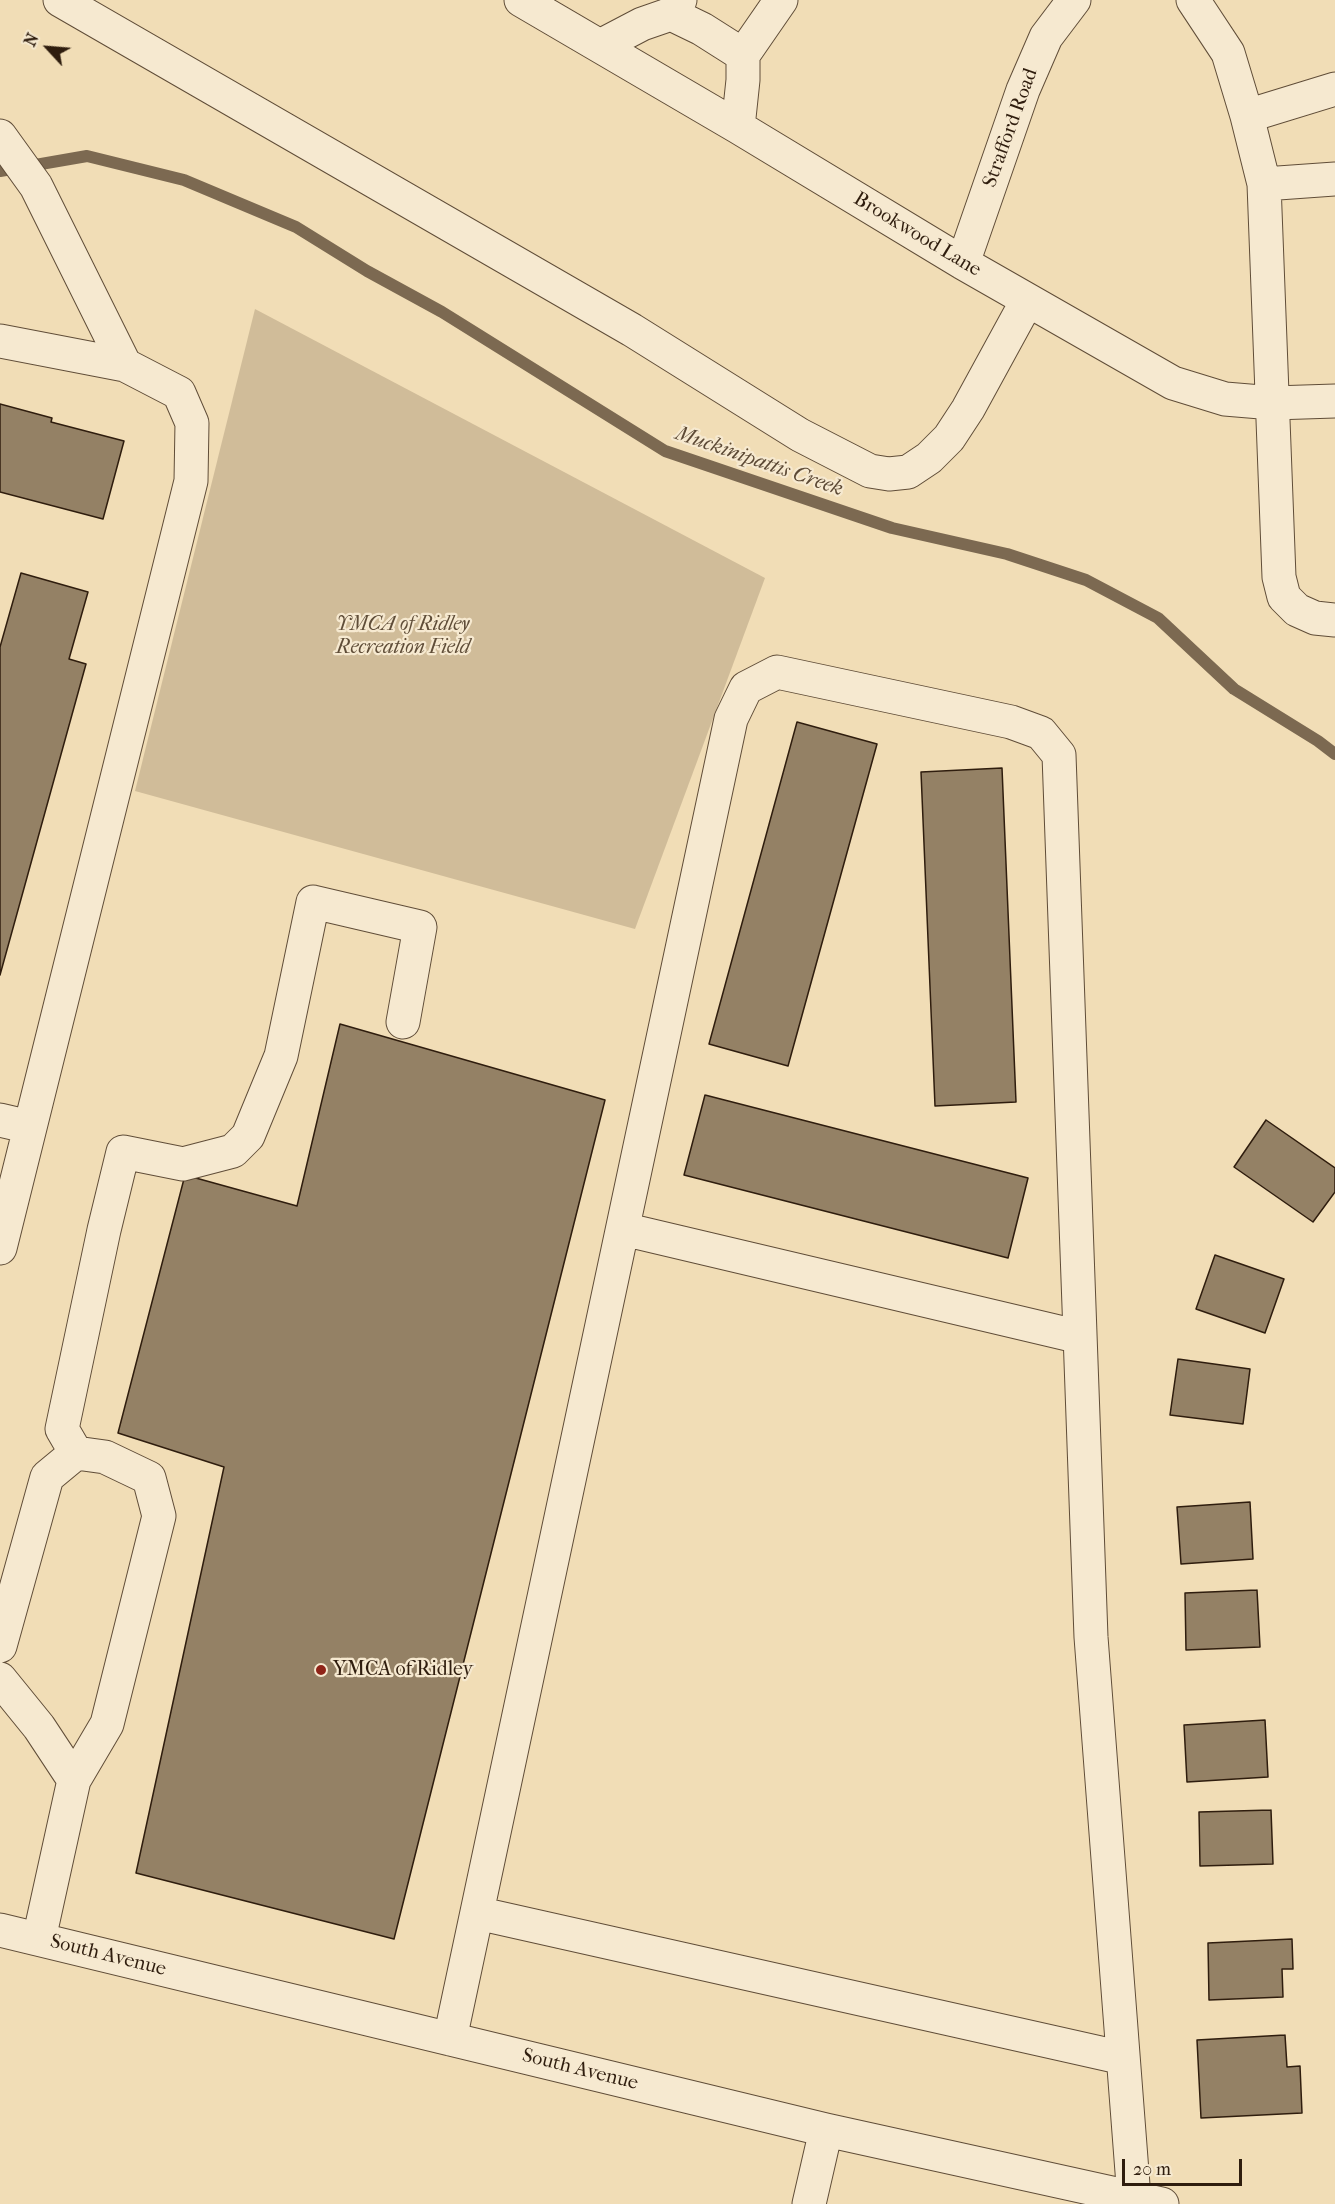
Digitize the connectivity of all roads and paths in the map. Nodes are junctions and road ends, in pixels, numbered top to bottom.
1 (60, 0) edge
2 (521, 0) edge
3 (782, 0) edge
4 (1074, 0) edge
5 (1194, 0) edge
6 (675, 7) edge
7 (600, 46) junction
8 (743, 55) junction
9 (1335, 89) edge
10 (1247, 116) junction
11 (738, 127) junction
12 (2, 138) edge
13 (1335, 179) edge
14 (1264, 184) junction
15 (963, 263) junction
16 (1027, 301) junction
17 (0, 341) edge
18 (125, 365) junction
19 (1335, 400) edge
20 (1273, 403) junction
21 (1335, 620) edge
22 (404, 1022) dead end
23 (15, 1123) edge
24 (623, 1229) junction
25 (0, 1248) edge
26 (1080, 1337) junction
27 (76, 1453) junction
28 (0, 1646) edge
29 (0, 1679) edge
30 (74, 1780) junction
31 (477, 1913) junction
32 (0, 1930) edge
33 (39, 1939) junction
34 (450, 2039) junction
35 (1123, 2058) junction
36 (826, 2130) junction
37 (1148, 2201) edge
38 (809, 2204) edge

1 - 16 street
2 - 7 street, Brookwood Lane
3 - 8 street
4 - 15 street, Strafford Road
5 - 10 street
6 - 7 street
6 - 8 street
7 - 11 street, Brookwood Lane
8 - 11 street
9 - 10 street
10 - 14 street
11 - 15 street, Brookwood Lane
12 - 18 street
13 - 14 street
14 - 20 street
15 - 16 street, Brookwood Lane
16 - 20 street, Brookwood Lane
17 - 18 street
18 - 23 street
19 - 20 street, Brookwood Lane
20 - 21 street
22 - 27 street
23 - 25 street
24 - 26 street
24 - 26 street
24 - 31 street
26 - 35 street
27 - 28 street
27 - 30 street
29 - 30 street
30 - 33 street
31 - 34 street
31 - 35 street
32 - 33 street, South Avenue
33 - 34 street, South Avenue
34 - 36 street, South Avenue
35 - 37 street
36 - 37 street, South Avenue
36 - 38 street

